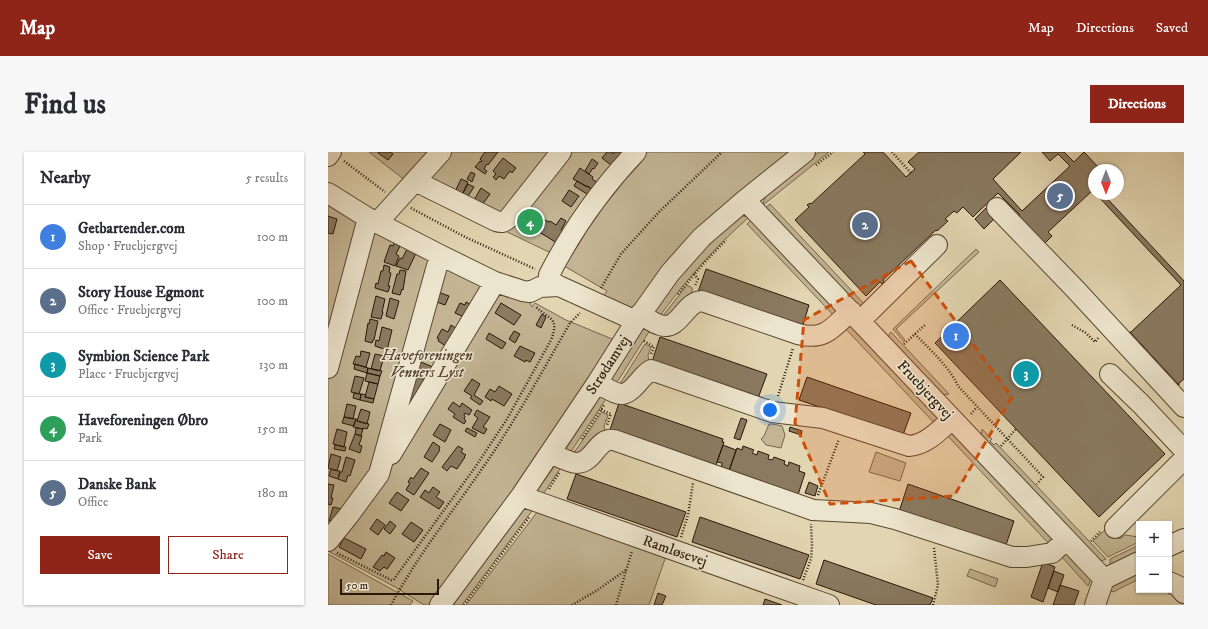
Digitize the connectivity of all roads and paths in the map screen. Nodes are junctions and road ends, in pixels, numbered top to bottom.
1 (441, 152) edge
2 (561, 152) edge
3 (636, 152) edge
4 (722, 152) edge
5 (805, 152) edge
6 (892, 152) edge
7 (334, 156) edge
8 (911, 172) dead end
9 (415, 181) junction
10 (328, 193) edge
11 (396, 200) junction
12 (745, 200) junction
13 (997, 208) dead end
14 (373, 220) junction
15 (730, 236) dead end
16 (937, 245) dead end
17 (440, 255) junction
18 (694, 274) junction
19 (554, 280) junction
20 (495, 282) junction
21 (694, 287) dead end
22 (530, 292) junction
23 (675, 297) dead end
24 (593, 301) junction
25 (855, 316) junction
26 (638, 318) junction
27 (925, 325) dead end
28 (1072, 325) dead end
29 (798, 334) junction
30 (915, 334) junction
31 (1102, 338) dead end
32 (644, 341) dead end
33 (904, 344) dead end
34 (650, 356) dead end
35 (328, 368) edge
36 (1110, 374) dead end
37 (597, 383) junction
38 (607, 400) dead end
39 (977, 407) junction
40 (1184, 407) edge
41 (601, 410) junction
42 (772, 412) junction
43 (962, 416) junction
44 (607, 428) dead end
45 (1016, 429) dead end
46 (1008, 439) junction
47 (579, 444) dead end
48 (1001, 446) dead end
49 (1184, 450) edge
50 (550, 453) junction
51 (1184, 459) edge
52 (696, 469) junction
53 (561, 470) dead end
54 (379, 474) junction
55 (1037, 484) dead end
56 (549, 489) dead end
57 (521, 496) junction
58 (531, 514) dead end
59 (1114, 528) dead end
60 (939, 533) junction
61 (1184, 539) edge
62 (1066, 540) junction
63 (679, 543) dead end
64 (1172, 545) edge
65 (332, 546) edge
66 (630, 557) dead end
67 (1136, 563) edge
68 (626, 569) junction
69 (1104, 579) junction
70 (1172, 583) edge
71 (1184, 593) edge
72 (391, 605) edge
73 (440, 605) edge
74 (464, 605) edge
75 (572, 605) edge
76 (616, 605) edge
77 (829, 605) edge
78 (933, 605) edge
79 (1095, 605) edge

1 - 9 street
2 - 9 street
3 - 19 street
4 - 24 path
5 - 12 street, Strødamvej
6 - 8 path
7 - 11 path
9 - 11 street
10 - 14 street
11 - 14 street
11 - 19 path
12 - 25 street, Fruebjergvej
12 - 26 street, Strødamvej
13 - 40 street
14 - 17 street
14 - 35 street
15 - 18 path
16 - 25 street
17 - 20 street
17 - 54 street
18 - 21 path
18 - 23 path
19 - 22 street
19 - 24 street
20 - 22 street
20 - 54 street
22 - 65 path
24 - 26 street
24 - 72 path
25 - 29 street
25 - 43 street, Fruebjergvej
26 - 29 street
26 - 37 street, Strødamvej
27 - 30 path
28 - 31 path
29 - 42 path
30 - 33 path
30 - 39 path
32 - 34 path
36 - 49 street
37 - 42 street
37 - 50 street, Strødamvej
38 - 41 path
39 - 43 path
39 - 46 path
41 - 44 path
41 - 47 path
42 - 43 street
43 - 62 street, Fruebjergvej
45 - 46 path
46 - 48 path
46 - 55 path
50 - 52 street
50 - 57 street, Strødamvej
51 - 59 street
52 - 60 street
52 - 63 path
53 - 56 path
54 - 65 street
57 - 73 street, Strødamvej
57 - 77 street, Ramløsevej
58 - 74 path
60 - 62 street
60 - 78 path
61 - 64 street
62 - 69 street, Fruebjergvej
66 - 68 path
67 - 69 street
68 - 75 path
68 - 76 path
69 - 79 street
70 - 71 street

